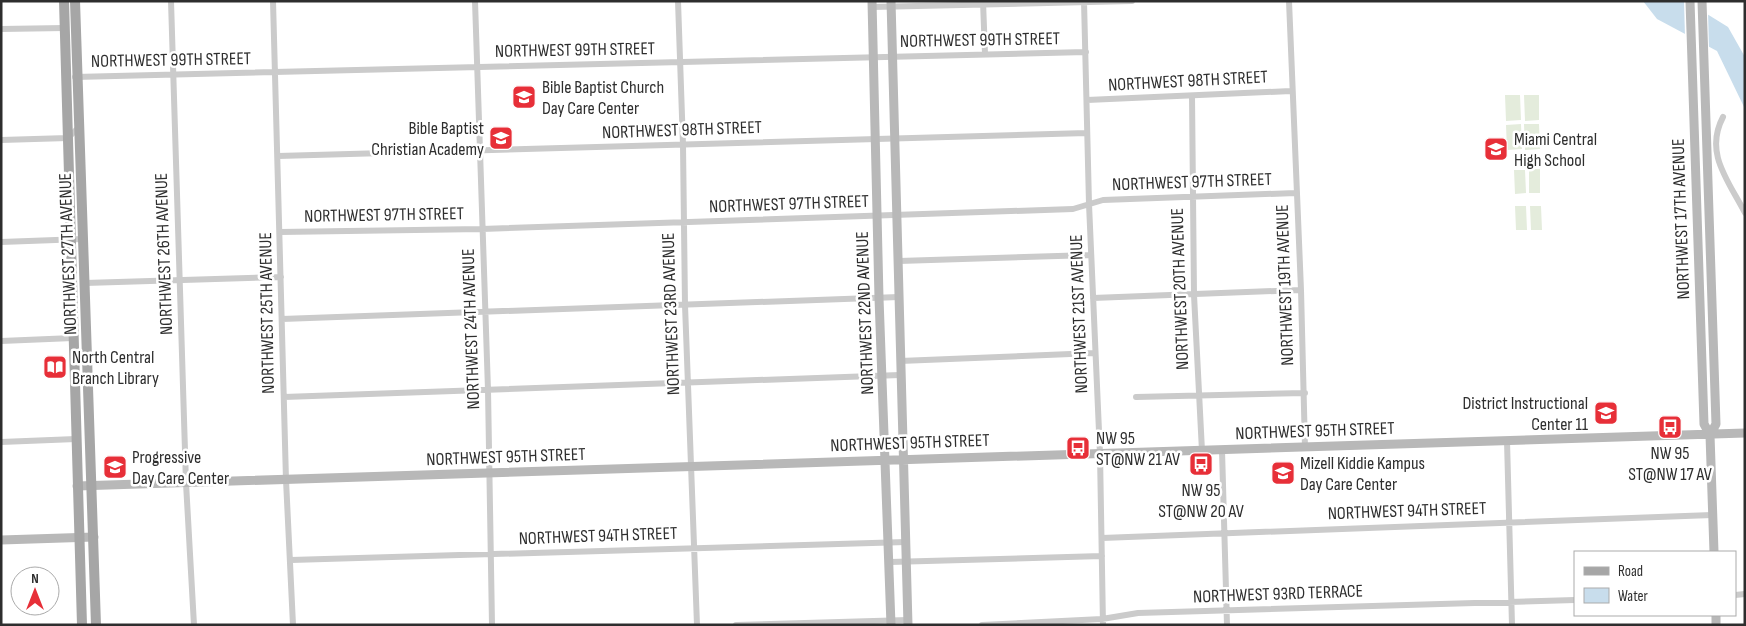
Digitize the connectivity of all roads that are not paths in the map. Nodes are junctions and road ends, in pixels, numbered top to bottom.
1 (64, 1) edge
2 (75, 1) edge
3 (171, 1) edge
4 (273, 1) edge
5 (475, 1) edge
6 (678, 1) edge
7 (1132, 1) edge
8 (1289, 1) edge
9 (1690, 1) edge
10 (1084, 2) edge
11 (872, 4) edge
12 (891, 4) edge
13 (983, 4) edge
14 (1702, 4) edge
15 (64, 28) junction
16 (1, 29) edge
17 (1086, 52) junction
18 (985, 54) junction
19 (873, 57) junction
20 (892, 57) junction
21 (679, 62) junction
22 (477, 67) junction
23 (275, 72) junction
24 (174, 75) junction
25 (78, 77) junction
26 (66, 78) junction
27 (1291, 91) junction
28 (1192, 96) junction
29 (1087, 100) junction
30 (1723, 117) dead end
31 (80, 125) junction
32 (1088, 132) junction
33 (68, 138) junction
34 (876, 138) junction
35 (895, 138) junction
36 (1, 140) edge
37 (683, 145) junction
38 (480, 151) junction
39 (278, 156) junction
40 (1296, 193) junction
41 (1192, 198) junction
42 (1708, 198) junction
43 (1697, 199) junction
44 (1089, 204) junction
45 (1745, 213) edge
46 (878, 216) junction
47 (897, 216) junction
48 (683, 223) junction
49 (482, 229) junction
50 (280, 232) junction
51 (83, 239) junction
52 (71, 240) junction
53 (1, 242) edge
54 (1698, 249) junction
55 (1091, 255) junction
56 (899, 261) junction
57 (281, 277) junction
58 (1710, 277) junction
59 (179, 279) junction
60 (85, 283) junction
61 (1301, 290) junction
62 (1711, 294) junction
63 (1194, 295) junction
64 (900, 297) junction
65 (879, 298) junction
66 (1093, 298) junction
67 (1700, 301) junction
68 (685, 305) junction
69 (485, 310) junction
70 (282, 319) junction
71 (73, 338) junction
72 (1, 341) edge
73 (1095, 353) junction
74 (900, 361) junction
75 (900, 375) junction
76 (882, 376) junction
77 (689, 381) junction
78 (488, 390) junction
79 (1305, 394) junction
80 (1200, 395) junction
81 (1136, 396) dead end
82 (284, 397) junction
83 (1745, 433) edge
84 (1710, 435) junction
85 (76, 439) junction
86 (1507, 441) junction
87 (1, 442) edge
88 (1306, 448) junction
89 (1222, 450) junction
90 (1202, 451) junction
91 (1100, 454) junction
92 (903, 459) junction
93 (885, 460) junction
94 (693, 467) junction
95 (490, 473) junction
96 (286, 480) junction
97 (186, 483) junction
98 (92, 485) junction
99 (77, 486) junction
100 (1712, 515) junction
101 (1510, 522) junction
102 (1225, 532) junction
103 (79, 537) junction
104 (94, 537) junction
105 (1102, 538) junction
106 (1, 540) edge
107 (889, 542) junction
108 (906, 542) junction
109 (695, 548) junction
110 (1714, 551) edge
111 (491, 554) junction
112 (1102, 556) junction
113 (291, 560) junction
114 (890, 562) junction
115 (906, 562) junction
116 (1574, 600) edge
117 (1512, 602) junction
118 (1227, 611) junction
119 (908, 622) edge
120 (1103, 622) edge
121 (891, 623) edge
122 (95, 624) edge
123 (82, 625) edge
124 (194, 625) edge
125 (293, 625) edge
126 (492, 625) edge
127 (697, 625) edge
128 (736, 625) edge
129 (982, 625) edge
130 (1227, 625) edge
131 (1512, 625) edge

1 - 15 main road, NORTHWEST 27TH AVENUE
2 - 25 main road, NORTHWEST 27TH AVENUE
3 - 24 street, NORTHWEST 26TH AVENUE
4 - 23 street, NORTHWEST 25TH AVENUE
5 - 22 street, NORTHWEST 24TH AVENUE
6 - 21 street, NORTHWEST 23RD AVENUE
7 - 10 street
8 - 27 street, NORTHWEST 19TH AVENUE
9 - 43 main road, NORTHWEST 17TH AVENUE
10 - 13 street
10 - 17 street, NORTHWEST 21ST AVENUE
11 - 12 street
11 - 19 main road, NORTHWEST 22ND AVENUE
12 - 13 street
12 - 20 main road, NORTHWEST 22ND AVENUE
13 - 18 street
14 - 42 main road, NORTHWEST 17TH AVENUE
15 - 16 street
15 - 26 main road, NORTHWEST 27TH AVENUE
17 - 18 street, NORTHWEST 99TH STREET
17 - 29 street, NORTHWEST 21ST AVENUE
18 - 20 street, NORTHWEST 99TH STREET
19 - 20 street, NORTHWEST 99TH STREET
19 - 21 street, NORTHWEST 99TH STREET
19 - 34 main road, NORTHWEST 22ND AVENUE
20 - 35 main road, NORTHWEST 22ND AVENUE
21 - 22 street, NORTHWEST 99TH STREET
21 - 37 street, NORTHWEST 23RD AVENUE
22 - 23 street, NORTHWEST 99TH STREET
22 - 38 street, NORTHWEST 24TH AVENUE
23 - 24 street, NORTHWEST 99TH STREET
23 - 39 street, NORTHWEST 25TH AVENUE
24 - 25 street, NORTHWEST 99TH STREET
24 - 59 street, NORTHWEST 26TH AVENUE
25 - 26 street, NORTHWEST 99TH STREET
25 - 31 main road, NORTHWEST 27TH AVENUE
26 - 33 main road, NORTHWEST 27TH AVENUE
27 - 28 street, NORTHWEST 98TH STREET
27 - 40 street, NORTHWEST 19TH AVENUE
28 - 29 street, NORTHWEST 98TH STREET
28 - 41 street, NORTHWEST 20TH AVENUE
29 - 32 street, NORTHWEST 21ST AVENUE
30 - 45 street
31 - 33 street
31 - 51 main road, NORTHWEST 27TH AVENUE
32 - 35 street, NORTHWEST 98TH STREET
32 - 44 street, NORTHWEST 21ST AVENUE
33 - 36 street
33 - 52 main road, NORTHWEST 27TH AVENUE
34 - 35 street, NORTHWEST 98TH STREET
34 - 37 street, NORTHWEST 98TH STREET
34 - 46 main road, NORTHWEST 22ND AVENUE
35 - 47 main road, NORTHWEST 22ND AVENUE
37 - 38 street, NORTHWEST 98TH STREET
37 - 48 street, NORTHWEST 23RD AVENUE
38 - 39 street, NORTHWEST 98TH STREET
38 - 49 street, NORTHWEST 24TH AVENUE
39 - 50 street, NORTHWEST 25TH AVENUE
40 - 41 street, NORTHWEST 97TH STREET
40 - 61 street, NORTHWEST 19TH AVENUE
41 - 44 street, NORTHWEST 97TH STREET
41 - 63 street, NORTHWEST 20TH AVENUE
42 - 43 main road
42 - 58 main road, NORTHWEST 17TH AVENUE
43 - 54 main road, NORTHWEST 17TH AVENUE
44 - 47 street, NORTHWEST 97TH STREET
44 - 55 street, NORTHWEST 21ST AVENUE
46 - 47 street, NORTHWEST 97TH STREET
46 - 48 street, NORTHWEST 97TH STREET
46 - 65 main road, NORTHWEST 22ND AVENUE
47 - 56 main road, NORTHWEST 22ND AVENUE
48 - 49 street, NORTHWEST 97TH STREET
48 - 68 street, NORTHWEST 23RD AVENUE
49 - 50 street, NORTHWEST 97TH STREET
49 - 69 street, NORTHWEST 24TH AVENUE
50 - 57 street, NORTHWEST 25TH AVENUE
51 - 52 street
51 - 60 main road, NORTHWEST 27TH AVENUE
52 - 53 street
52 - 71 main road, NORTHWEST 27TH AVENUE
54 - 58 main road
54 - 67 main road, NORTHWEST 17TH AVENUE
55 - 56 street
55 - 66 street, NORTHWEST 21ST AVENUE
56 - 64 main road, NORTHWEST 22ND AVENUE
57 - 59 street
57 - 70 street, NORTHWEST 25TH AVENUE
58 - 62 main road, NORTHWEST 17TH AVENUE
59 - 60 street
59 - 97 street, NORTHWEST 26TH AVENUE
60 - 98 main road, NORTHWEST 27TH AVENUE
61 - 63 street
61 - 79 street, NORTHWEST 19TH AVENUE
62 - 67 main road
62 - 84 main road, NORTHWEST 17TH AVENUE
63 - 66 street
63 - 80 street, NORTHWEST 20TH AVENUE
64 - 65 street
64 - 74 main road, NORTHWEST 22ND AVENUE
65 - 68 street
65 - 76 main road, NORTHWEST 22ND AVENUE
66 - 73 street, NORTHWEST 21ST AVENUE
67 - 84 main road, NORTHWEST 17TH AVENUE
68 - 69 street
68 - 77 street, NORTHWEST 23RD AVENUE
69 - 70 street
69 - 78 street, NORTHWEST 24TH AVENUE
70 - 82 street, NORTHWEST 25TH AVENUE
71 - 72 street
71 - 85 main road, NORTHWEST 27TH AVENUE
73 - 74 street
73 - 91 street, NORTHWEST 21ST AVENUE
74 - 75 main road, NORTHWEST 22ND AVENUE
75 - 76 street
75 - 92 main road, NORTHWEST 22ND AVENUE
76 - 77 street
76 - 93 main road, NORTHWEST 22ND AVENUE
77 - 78 street
77 - 94 street, NORTHWEST 23RD AVENUE
78 - 82 street
78 - 95 street, NORTHWEST 24TH AVENUE
79 - 80 street
79 - 88 street, NORTHWEST 19TH AVENUE
80 - 81 street
80 - 90 street, NORTHWEST 20TH AVENUE
82 - 96 street, NORTHWEST 25TH AVENUE
83 - 84 main road, NORTHWEST 95TH STREET
84 - 86 main road, NORTHWEST 95TH STREET
84 - 100 main road, NORTHWEST 17TH AVENUE
85 - 87 street
85 - 99 main road, NORTHWEST 27TH AVENUE
86 - 88 main road, NORTHWEST 95TH STREET
86 - 101 street
88 - 89 main road, NORTHWEST 95TH STREET
89 - 90 main road, NORTHWEST 95TH STREET
89 - 102 street
90 - 91 main road, NORTHWEST 95TH STREET
91 - 92 main road, NORTHWEST 95TH STREET
91 - 105 street, NORTHWEST 21ST AVENUE
92 - 93 main road, NORTHWEST 95TH STREET
92 - 108 main road, NORTHWEST 22ND AVENUE
93 - 94 main road, NORTHWEST 95TH STREET
93 - 107 main road, NORTHWEST 22ND AVENUE
94 - 95 main road, NORTHWEST 95TH STREET
94 - 109 street, NORTHWEST 23RD AVENUE
95 - 96 main road, NORTHWEST 95TH STREET
95 - 111 street, NORTHWEST 24TH AVENUE
96 - 97 main road, NORTHWEST 95TH STREET
96 - 113 street, NORTHWEST 25TH AVENUE
97 - 98 main road, NORTHWEST 95TH STREET
97 - 124 street, NORTHWEST 26TH AVENUE
98 - 99 main road, NORTHWEST 95TH STREET
98 - 104 main road, NORTHWEST 27TH AVENUE
99 - 103 main road, NORTHWEST 27TH AVENUE
100 - 101 street, NORTHWEST 94TH STREET
100 - 110 main road, NORTHWEST 17TH AVENUE
101 - 102 street, NORTHWEST 94TH STREET
101 - 117 street
102 - 105 street, NORTHWEST 94TH STREET
102 - 118 street
103 - 104 main road
103 - 106 main road
103 - 123 main road, NORTHWEST 27TH AVENUE
104 - 122 main road, NORTHWEST 27TH AVENUE
105 - 112 street, NORTHWEST 21ST AVENUE
107 - 108 street, NORTHWEST 94TH STREET
107 - 109 street, NORTHWEST 94TH STREET
107 - 114 main road, NORTHWEST 22ND AVENUE
108 - 115 main road, NORTHWEST 22ND AVENUE
109 - 111 street, NORTHWEST 94TH STREET
109 - 127 street, NORTHWEST 23RD AVENUE
111 - 113 street, NORTHWEST 94TH STREET
111 - 126 street, NORTHWEST 24TH AVENUE
112 - 115 street
112 - 120 street, NORTHWEST 21ST AVENUE
113 - 125 street, NORTHWEST 25TH AVENUE
114 - 115 street
114 - 121 main road, NORTHWEST 22ND AVENUE
115 - 119 main road, NORTHWEST 22ND AVENUE
116 - 117 street, NORTHWEST 93RD TERRACE
117 - 118 street, NORTHWEST 93RD TERRACE
117 - 131 street
118 - 120 street, NORTHWEST 93RD TERRACE
118 - 130 street
119 - 121 street
120 - 129 street, NORTHWEST 93RD TERRACE
121 - 128 street

